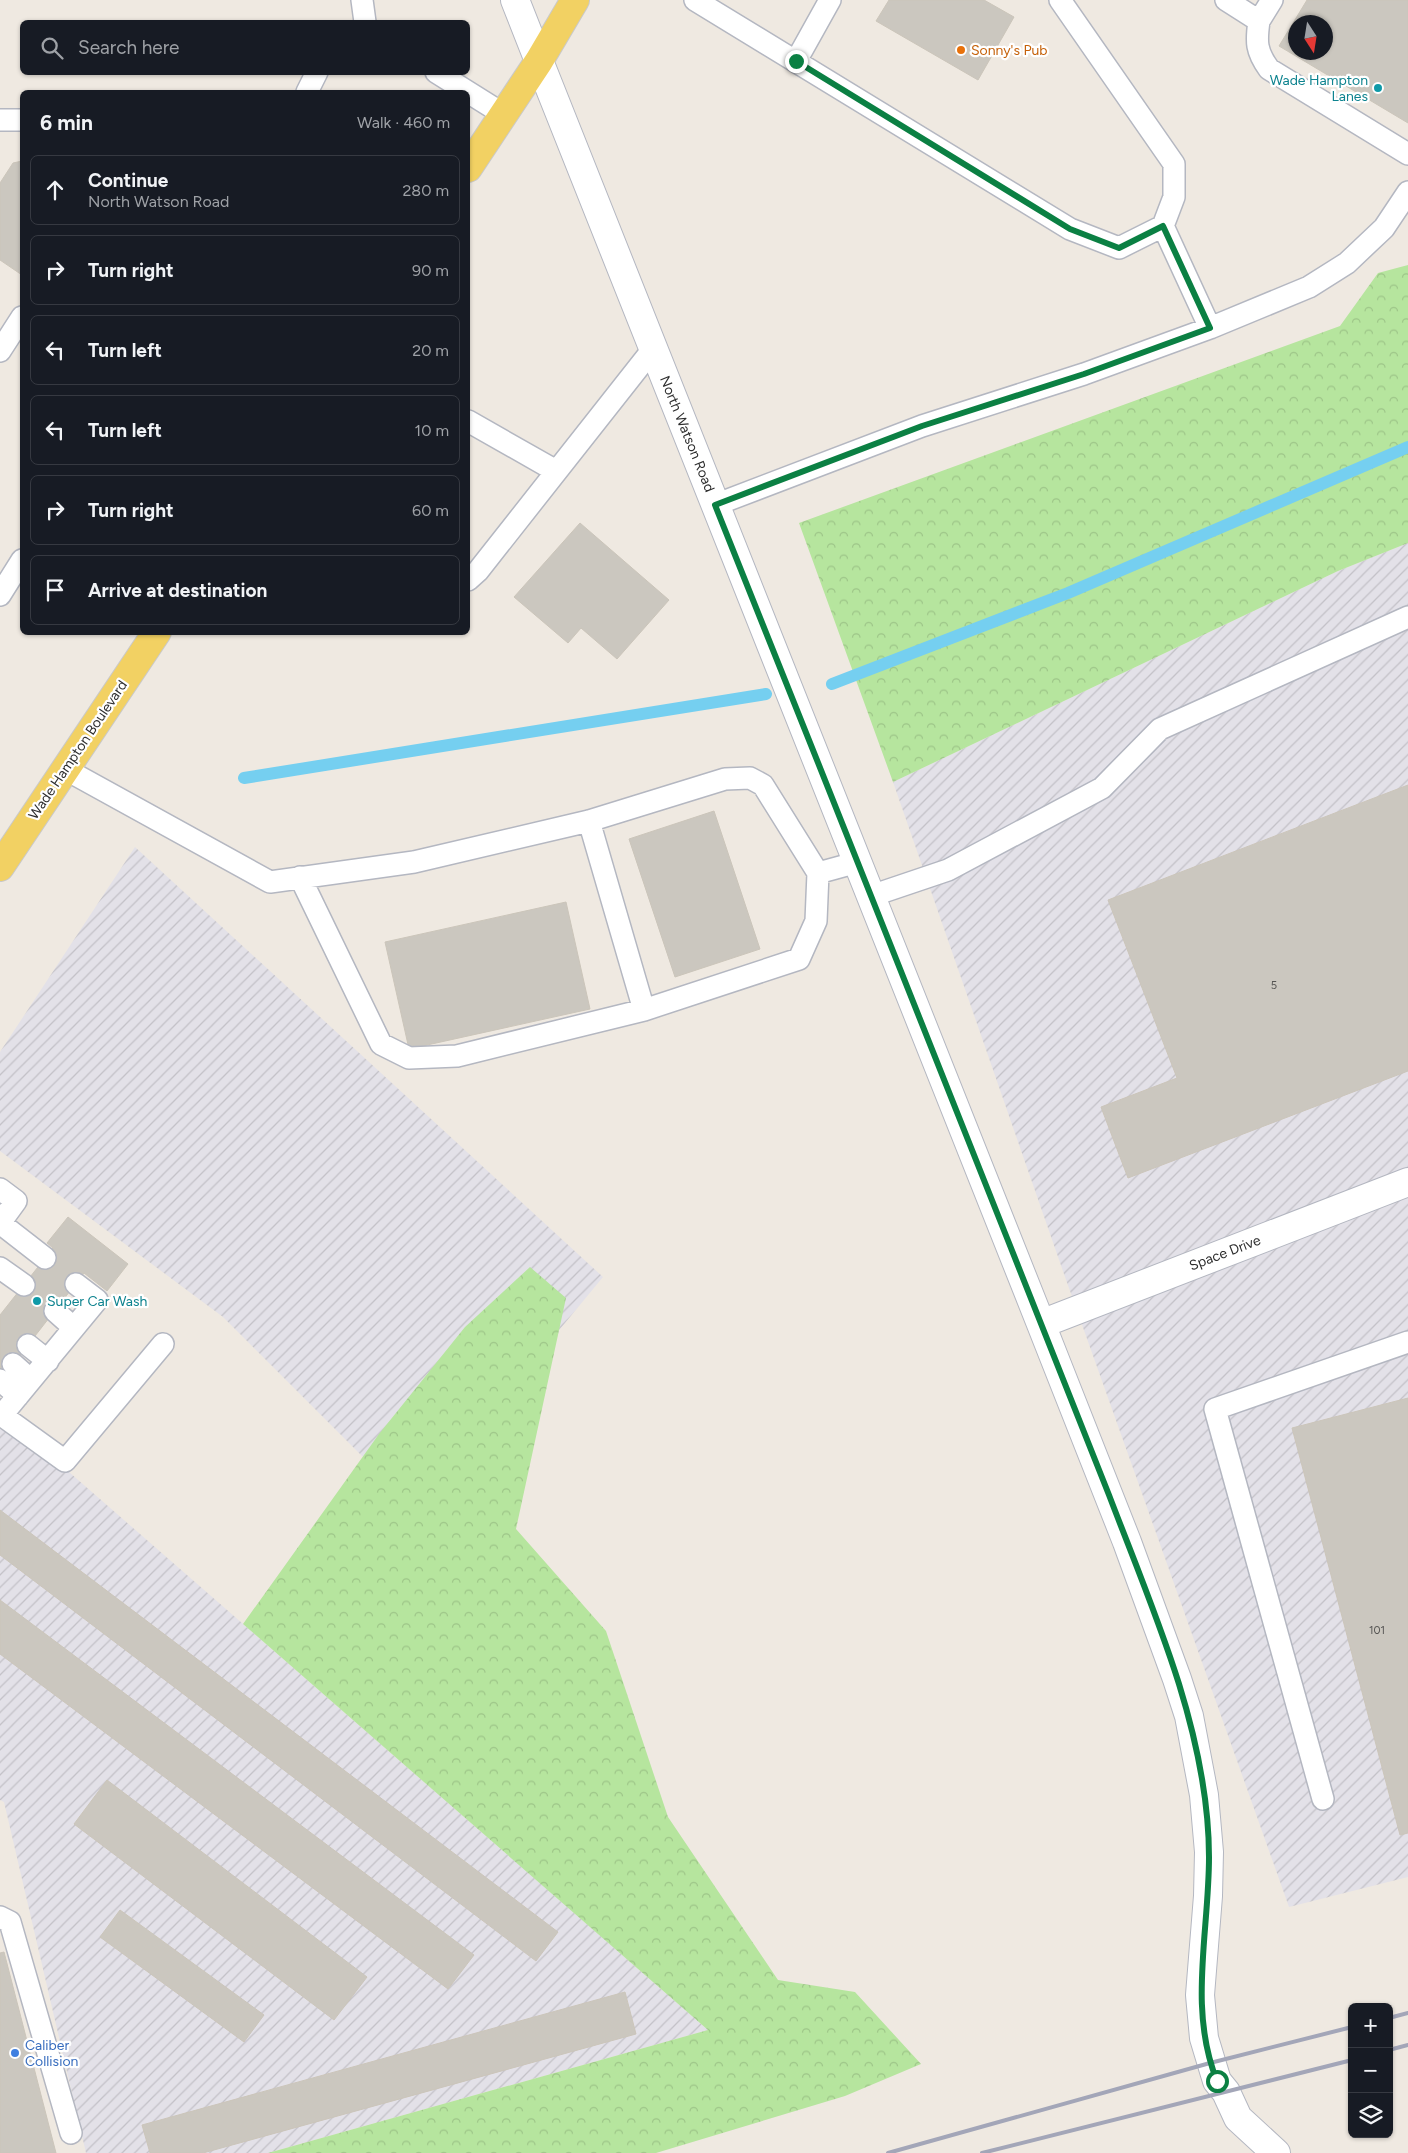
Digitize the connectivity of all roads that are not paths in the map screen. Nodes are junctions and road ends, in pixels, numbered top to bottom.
1 (362, 0) edge
2 (515, 0) edge
3 (575, 0) edge
4 (695, 0) edge
5 (830, 0) edge
6 (1060, 0) edge
7 (1226, 0) edge
8 (1272, 0) edge
9 (365, 20) edge
10 (1259, 21) junction
11 (539, 61) junction
12 (796, 61) junction
13 (316, 75) edge
14 (441, 75) edge
15 (308, 90) edge
16 (465, 90) edge
17 (470, 93) edge
18 (504, 114) junction
19 (0, 120) edge
20 (20, 120) edge
21 (1408, 154) edge
22 (470, 165) edge
23 (1408, 192) edge
24 (1163, 226) junction
25 (20, 320) edge
26 (1210, 328) junction
27 (653, 349) junction
28 (0, 352) edge
29 (470, 421) edge
30 (556, 471) junction
31 (715, 505) junction
32 (20, 563) edge
33 (470, 578) edge
34 (0, 595) edge
35 (1408, 617) edge
36 (155, 635) edge
37 (66, 769) junction
38 (589, 821) junction
39 (2, 859) edge
40 (858, 862) junction
41 (818, 873) junction
42 (300, 877) junction
43 (871, 896) junction
44 (644, 1010) junction
45 (1408, 1182) edge
46 (0, 1189) edge
47 (0, 1223) edge
48 (45, 1258) dead end
49 (0, 1268) edge
50 (76, 1284) dead end
51 (24, 1285) dead end
52 (55, 1311) dead end
53 (1041, 1324) junction
54 (74, 1328) junction
55 (1408, 1342) edge
56 (163, 1344) dead end
57 (28, 1345) dead end
58 (48, 1361) junction
59 (14, 1364) dead end
60 (0, 1380) edge
61 (31, 1380) junction
62 (18, 1396) junction
63 (1, 1414) edge
64 (1323, 1799) dead end
65 (0, 1917) edge
66 (71, 2134) dead end
67 (1276, 2153) edge

1 - 9 lane
2 - 11 street, North Watson Road
3 - 11 main road
4 - 12 lane
5 - 12 lane
6 - 24 lane
7 - 10 lane
8 - 10 lane
10 - 21 lane
11 - 18 main road
11 - 27 street, North Watson Road
12 - 24 lane
13 - 15 lane
14 - 16 lane
17 - 18 lane
18 - 22 main road
19 - 20 lane
23 - 26 lane
24 - 26 lane
25 - 28 lane
26 - 31 lane
27 - 30 lane
27 - 31 street, North Watson Road
29 - 30 lane
30 - 33 lane
31 - 40 street, North Watson Road
32 - 34 lane
35 - 43 lane
36 - 37 main road, Wade Hampton Boulevard
37 - 39 main road, Wade Hampton Boulevard
37 - 42 lane
38 - 41 lane
38 - 42 lane
38 - 44 lane
40 - 41 lane
40 - 43 street, North Watson Road
41 - 44 lane
42 - 44 lane
43 - 53 street, North Watson Road
45 - 53 street, Space Drive
46 - 47 lane
47 - 48 lane
49 - 51 lane
50 - 54 lane
52 - 54 lane
53 - 67 street, North Watson Road
54 - 58 lane
55 - 64 lane
56 - 63 lane
57 - 58 lane
58 - 61 lane
59 - 61 lane
60 - 62 lane
61 - 62 lane
62 - 63 lane
65 - 66 lane

